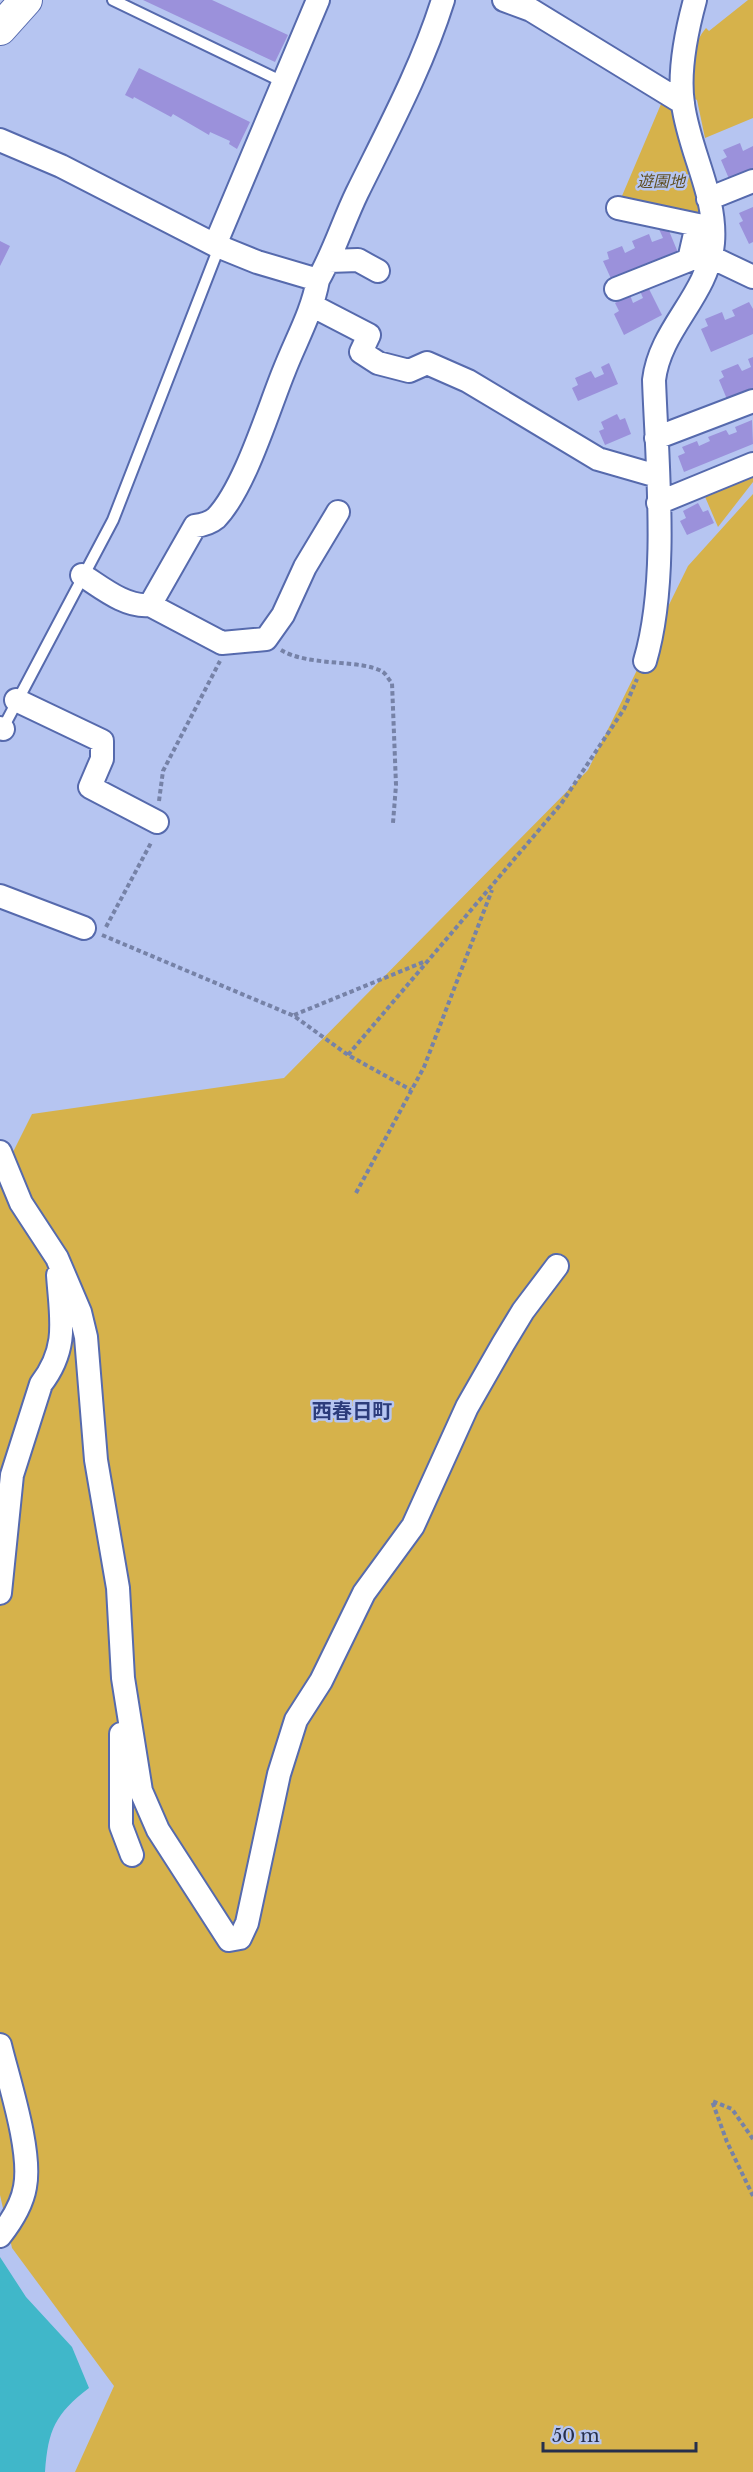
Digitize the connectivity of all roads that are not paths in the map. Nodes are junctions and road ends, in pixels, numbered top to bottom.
1 (26, 0) edge
2 (113, 0) edge
3 (318, 0) edge
4 (443, 0) edge
5 (504, 0) edge
6 (695, 0) edge
7 (530, 4) edge
8 (0, 29) edge
9 (283, 82) junction
10 (683, 103) junction
11 (0, 140) edge
12 (753, 181) edge
13 (708, 199) junction
14 (618, 208) dead end
15 (705, 227) junction
16 (215, 245) junction
17 (711, 257) junction
18 (329, 261) junction
19 (378, 271) dead end
20 (753, 277) edge
21 (318, 280) junction
22 (616, 290) dead end
23 (313, 306) junction
24 (753, 401) edge
25 (656, 438) junction
26 (753, 464) edge
27 (657, 476) junction
28 (658, 503) junction
29 (338, 512) dead end
30 (82, 575) junction
31 (150, 605) junction
32 (645, 661) road end
33 (16, 700) junction
34 (1, 731) edge
35 (157, 822) road end
36 (0, 896) edge
37 (93, 931) road end
38 (1, 1161) edge
39 (57, 1258) junction
40 (557, 1266) dead end
41 (0, 1593) edge
42 (123, 1681) junction
43 (132, 1855) dead end
44 (0, 2045) edge
45 (0, 2236) edge

1 - 8 street
2 - 9 lane
3 - 9 street
4 - 18 street
5 - 7 street
6 - 10 street
7 - 10 street
9 - 16 street
10 - 13 street
11 - 16 street
12 - 13 street
13 - 15 street
14 - 15 street
15 - 17 street
15 - 22 street
16 - 21 street
16 - 30 lane
17 - 20 street
17 - 25 street
18 - 19 street
18 - 21 street
21 - 23 street
23 - 27 street
23 - 31 street
24 - 25 street
25 - 27 street
26 - 28 street
27 - 28 street
28 - 32 street
29 - 31 street
30 - 31 street
30 - 33 lane
33 - 34 lane
33 - 35 street
36 - 37 street
38 - 39 street
39 - 41 street
39 - 42 street
40 - 42 street
42 - 43 street
44 - 45 street

